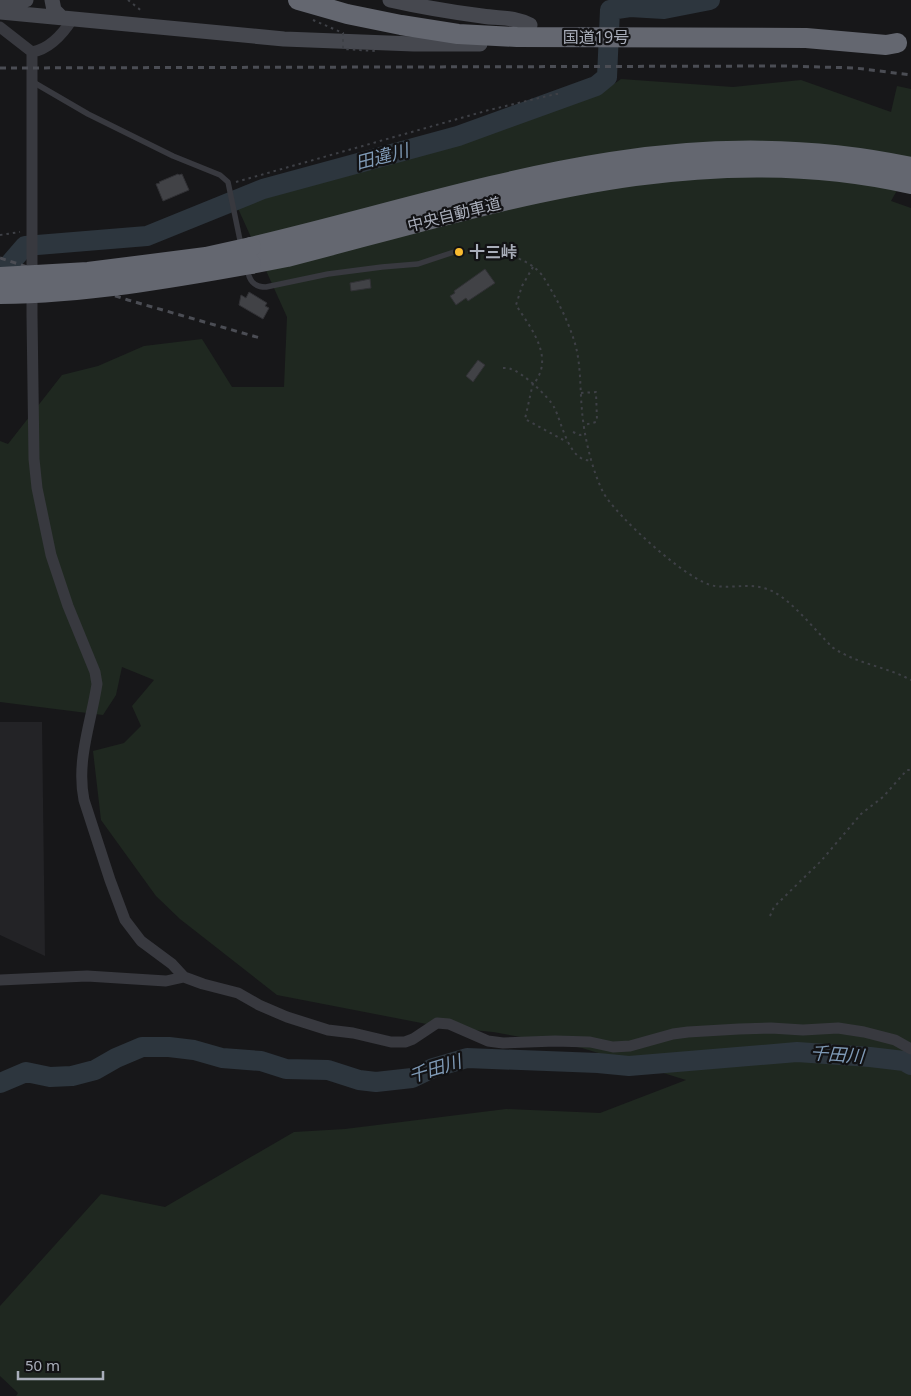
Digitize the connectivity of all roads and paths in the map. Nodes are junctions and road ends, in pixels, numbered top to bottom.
1 (26, 0) edge
2 (52, 0) edge
3 (128, 0) edge
4 (298, 0) edge
5 (335, 0) edge
6 (390, 0) edge
7 (0, 5) edge
8 (0, 12) edge
9 (66, 17) junction
10 (149, 17) dead end
11 (313, 20) dead end
12 (530, 25) junction
13 (0, 27) edge
14 (600, 36) junction
15 (621, 36) junction
16 (904, 44) edge
17 (376, 51) dead end
18 (32, 52) junction
19 (33, 82) junction
20 (560, 94) dead end
21 (911, 166) edge
22 (911, 184) edge
23 (229, 186) junction
24 (33, 231) junction
25 (0, 235) edge
26 (454, 252) joint
27 (251, 256) junction
28 (0, 266) edge
29 (533, 266) junction
30 (67, 273) junction
31 (0, 277) edge
32 (0, 294) edge
33 (503, 368) dead end
34 (533, 384) junction
35 (581, 393) junction
36 (584, 425) junction
37 (573, 432) dead end
38 (585, 434) junction
39 (567, 442) junction
40 (592, 460) junction
41 (911, 680) edge
42 (911, 770) edge
43 (770, 916) dead end
44 (184, 977) junction
45 (0, 980) edge
46 (911, 1049) edge

1 - 7 street
2 - 9 street
3 - 10 path
4 - 14 highway, 国道19号
5 - 12 highway, 国道19号
6 - 12 street
8 - 9 street
9 - 14 street
9 - 18 street
11 - 17 path, bridge
12 - 14 highway, 国道19号
13 - 18 street
14 - 15 highway, 国道19号
15 - 16 highway, 国道19号
15 - 16 highway, 国道19号
18 - 19 street
19 - 23 lane
19 - 24 street
20 - 23 path
21 - 27 highway, 中央自動車道
22 - 27 highway, 中央自動車道
23 - 26 lane
24 - 25 path
24 - 44 street
26 - 29 path
27 - 30 highway, 中央自動車道, bridge
27 - 32 highway, 中央自動車道, bridge
28 - 30 highway
29 - 34 path
29 - 35 path
30 - 31 highway, 中央自動車道, bridge
33 - 34 path
34 - 39 path
34 - 39 path
35 - 36 path
35 - 36 path
36 - 38 path
37 - 38 path
38 - 40 path
39 - 40 path
40 - 41 path
42 - 43 path
44 - 45 street
44 - 46 street

